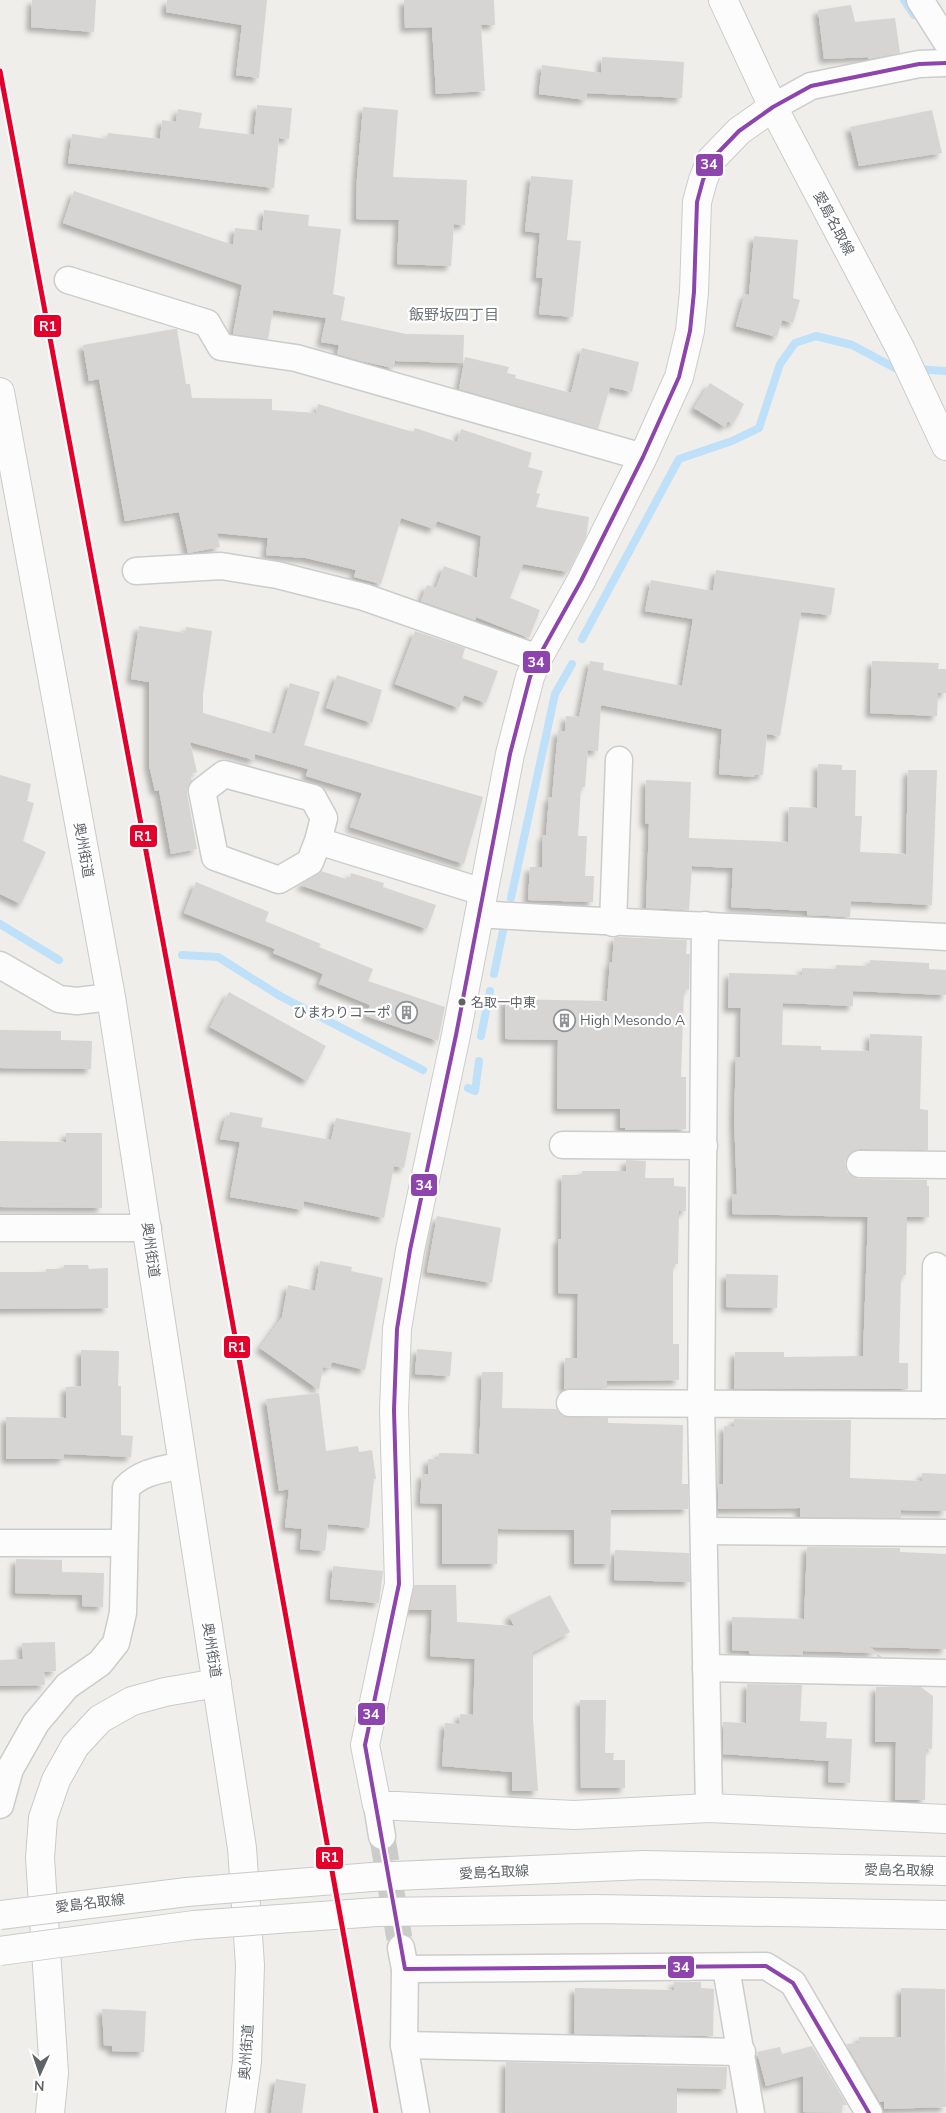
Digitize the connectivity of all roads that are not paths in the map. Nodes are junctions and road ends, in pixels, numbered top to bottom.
1 (723, 0) edge
2 (920, 0) edge
3 (946, 41) edge
4 (946, 62) edge
5 (773, 107) junction
6 (68, 280) dead end
7 (0, 392) edge
8 (946, 446) edge
9 (643, 457) junction
10 (136, 571) dead end
11 (538, 658) junction
12 (619, 760) dead end
13 (318, 841) junction
14 (481, 903) junction
15 (613, 923) junction
16 (705, 925) junction
17 (946, 937) edge
18 (0, 965) edge
19 (111, 997) junction
20 (563, 1146) dead end
21 (704, 1146) junction
22 (860, 1164) dead end
23 (946, 1165) edge
24 (0, 1228) edge
25 (148, 1228) junction
26 (936, 1266) dead end
27 (570, 1404) dead end
28 (701, 1404) junction
29 (941, 1405) edge
30 (182, 1465) junction
31 (704, 1531) junction
32 (946, 1533) edge
33 (0, 1542) edge
34 (123, 1543) junction
35 (706, 1668) junction
36 (946, 1673) edge
37 (217, 1683) junction
38 (0, 1805) edge
39 (377, 1805) junction
40 (709, 1808) junction
41 (946, 1819) edge
42 (382, 1836) tunnel mouth
43 (946, 1871) edge
44 (0, 1915) edge
45 (946, 1915) edge
46 (0, 1951) edge
47 (726, 1968) junction
48 (404, 2045) junction
49 (742, 2052) junction
50 (50, 2113) edge
51 (240, 2113) edge
52 (416, 2113) edge
53 (751, 2113) edge
54 (869, 2113) edge

1 - 5 main road, 愛島名取線
2 - 3 street
4 - 5 street
5 - 8 main road, 愛島名取線
5 - 9 main road
6 - 9 street
7 - 19 main road, 奥州街道
9 - 11 main road
10 - 11 street
11 - 14 main road
12 - 15 street
13 - 13 street
13 - 14 street
14 - 15 street
14 - 39 main road
15 - 16 street
16 - 17 street
16 - 21 street
18 - 19 street
19 - 25 main road, 奥州街道
20 - 21 street
21 - 28 street
22 - 23 street
24 - 25 street
25 - 30 main road, 奥州街道
26 - 29 street
27 - 28 street
28 - 29 street
28 - 31 street
30 - 34 street
30 - 37 main road, 奥州街道
31 - 32 street
31 - 35 street
33 - 34 street
34 - 38 street
35 - 36 street
35 - 40 street
37 - 50 main road, 愛島名取線
37 - 51 main road, 奥州街道
39 - 40 main road
39 - 42 street
40 - 41 main road
43 - 44 main road, 愛島名取線, bridge
45 - 46 main road, bridge
47 - 48 street
47 - 49 street
47 - 54 street
48 - 49 street
48 - 52 street
49 - 53 street

